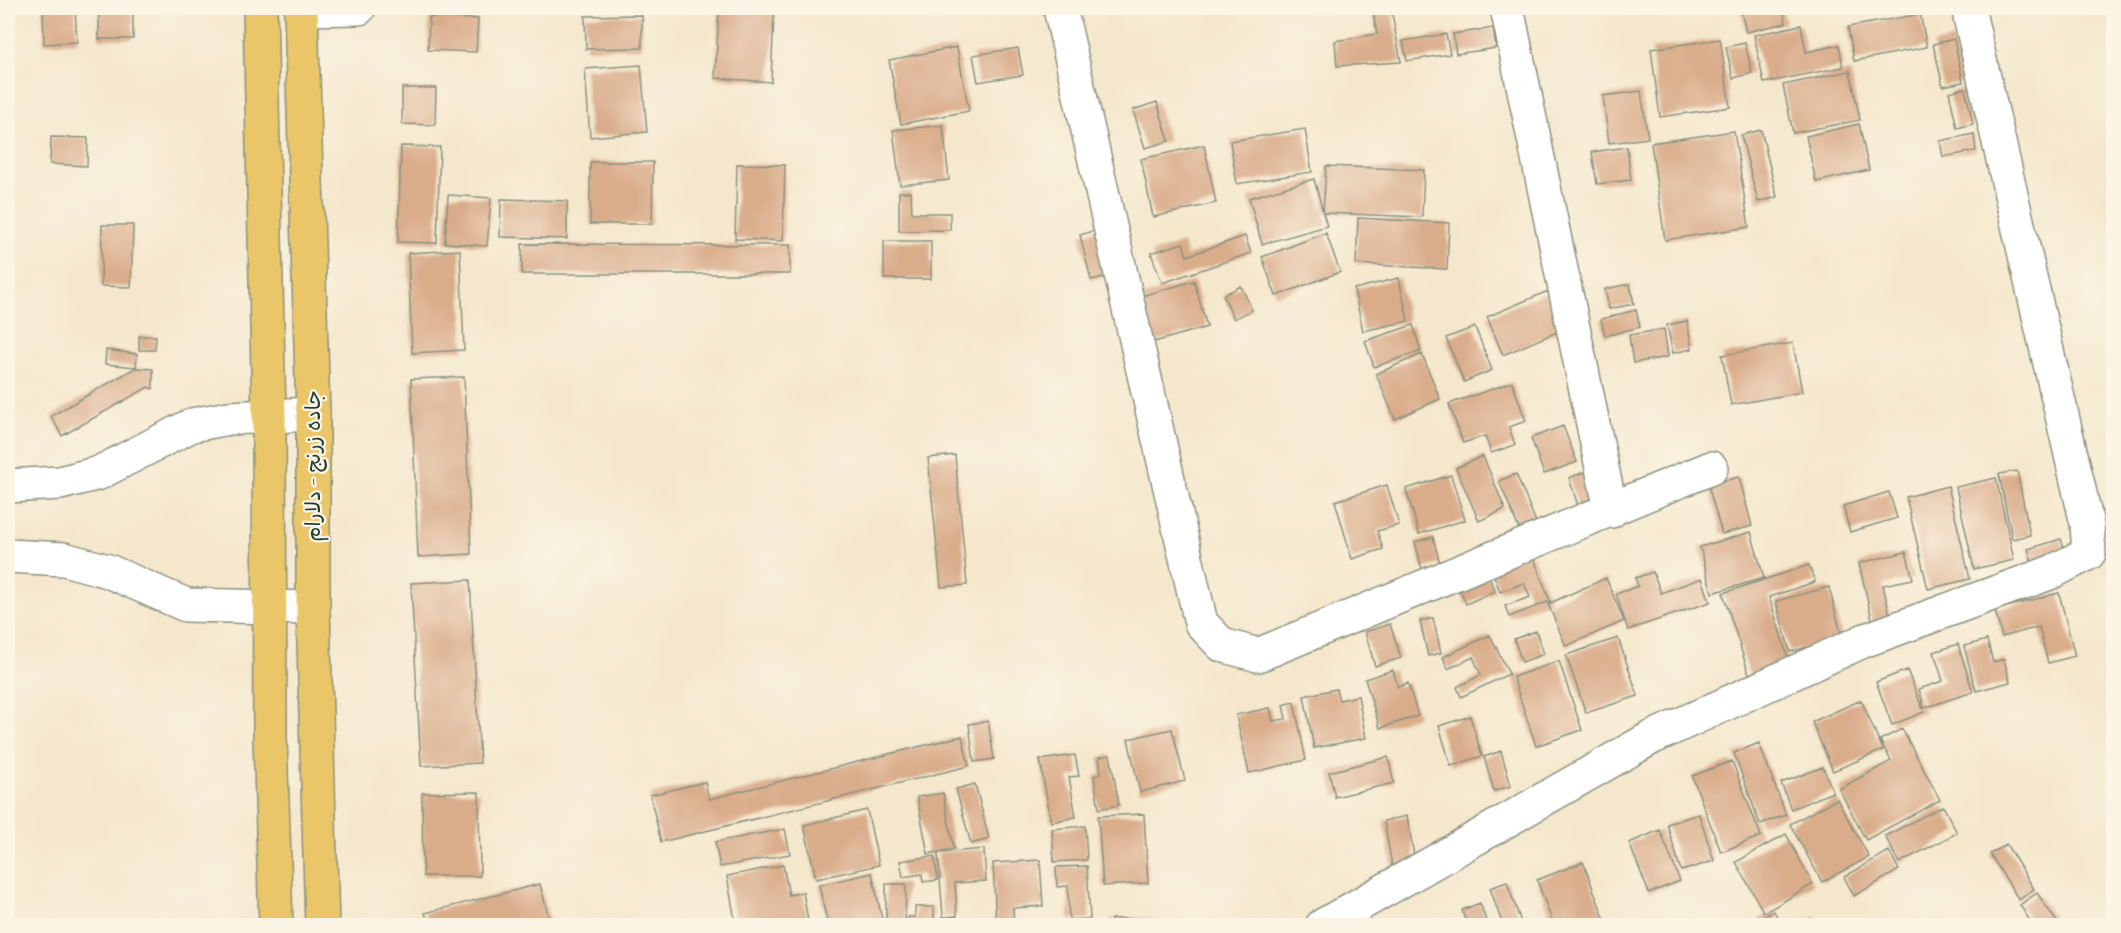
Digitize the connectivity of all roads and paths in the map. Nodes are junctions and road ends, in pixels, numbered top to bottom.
1 (260, 8) edge
2 (301, 8) edge
3 (359, 8) edge
4 (1060, 8) edge
5 (1507, 8) edge
6 (1968, 8) edge
7 (313, 414) junction
8 (269, 417) junction
9 (1710, 468) dead end
10 (8, 486) edge
11 (1611, 511) junction
12 (8, 556) edge
13 (269, 607) junction
14 (313, 608) junction
15 (276, 926) edge
16 (322, 926) edge
17 (1322, 926) edge

1 - 8 highway, جاده زرنج - دلارام
2 - 3 street
2 - 7 highway, جاده زرنج - دلارام
4 - 11 street
5 - 11 street
6 - 17 street
7 - 8 street
7 - 14 highway, جاده زرنج - دلارام
8 - 10 street
8 - 13 highway, جاده زرنج - دلارام
9 - 11 street
12 - 13 street
13 - 14 street
13 - 15 highway, جاده زرنج - دلارام
14 - 16 highway, جاده زرنج - دلارام

